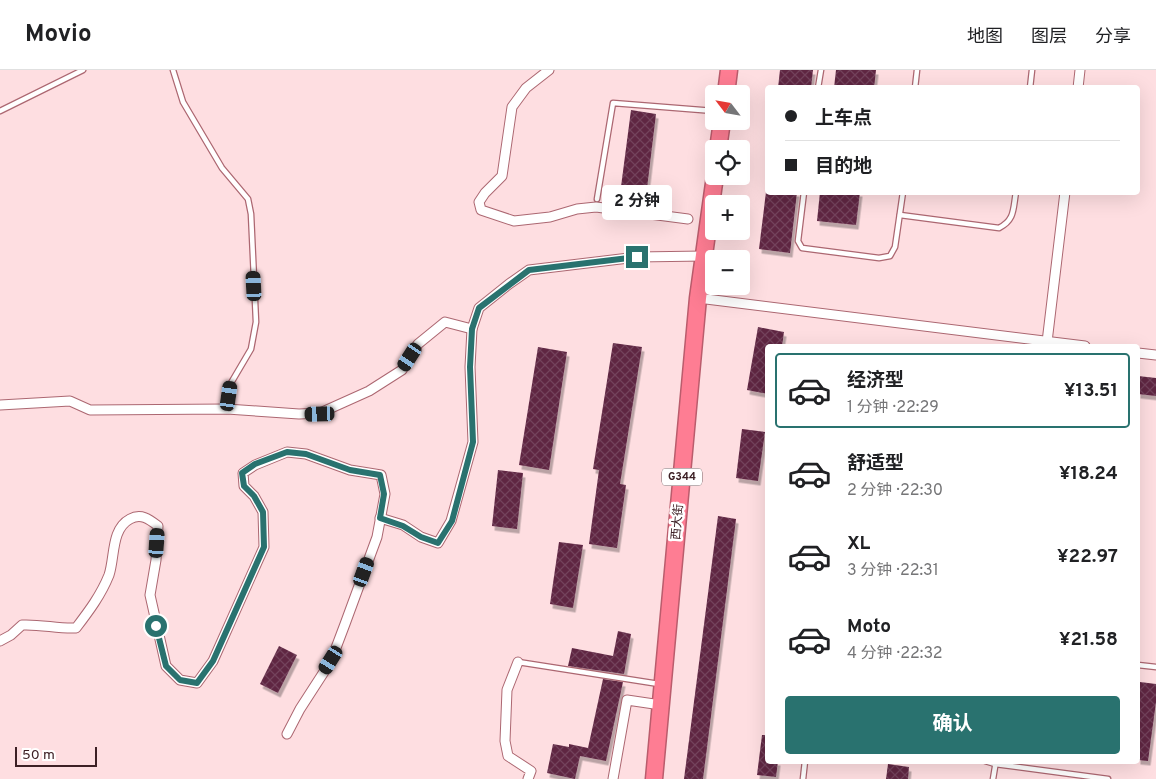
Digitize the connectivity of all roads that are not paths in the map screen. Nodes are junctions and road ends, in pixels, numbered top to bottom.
1 (83, 70) edge
2 (173, 70) edge
3 (549, 70) edge
4 (729, 70) edge
5 (821, 70) edge
6 (917, 70) edge
7 (1032, 70) edge
8 (1080, 70) edge
9 (727, 85) edge
10 (818, 85) edge
11 (915, 85) edge
12 (1030, 85) edge
13 (1078, 85) edge
14 (705, 110) edge
15 (0, 111) edge
16 (714, 185) edge
17 (804, 195) edge
18 (903, 195) edge
19 (1016, 195) edge
20 (1065, 195) edge
21 (597, 199) dead end
22 (900, 215) junction
23 (688, 219) dead end
24 (704, 256) junction
25 (698, 298) junction
26 (472, 329) junction
27 (1047, 342) junction
28 (1066, 344) edge
29 (1140, 353) edge
30 (1156, 355) edge
31 (0, 405) edge
32 (227, 409) junction
33 (380, 518) junction
34 (0, 641) edge
35 (518, 662) joint
36 (1140, 665) edge
37 (1156, 667) edge
38 (663, 684) junction
39 (661, 704) junction
40 (287, 734) dead end
41 (805, 764) edge
42 (995, 764) edge
43 (1002, 764) edge
44 (528, 779) edge
45 (613, 779) edge
46 (654, 779) edge
47 (803, 779) edge
48 (993, 779) edge
49 (1108, 779) edge

1 - 15 lane
2 - 32 lane
3 - 23 street
4 - 9 highway
5 - 10 lane
6 - 11 lane
7 - 12 lane
8 - 13 street
14 - 21 lane
16 - 24 highway, 西大街 / G344
17 - 22 lane
18 - 22 lane
19 - 22 lane
20 - 27 street
24 - 25 highway, 西大街 / G344
24 - 26 street
25 - 27 street
25 - 38 highway, 西大街 / G344
26 - 32 street
26 - 33 street
27 - 28 street
29 - 30 street
31 - 32 street
33 - 34 street
33 - 40 street
35 - 38 lane
35 - 44 street
36 - 37 lane
38 - 39 highway, 西大街 / G344
39 - 45 street
39 - 46 highway, 西大街 / G344
41 - 47 lane
42 - 48 lane
43 - 49 lane

